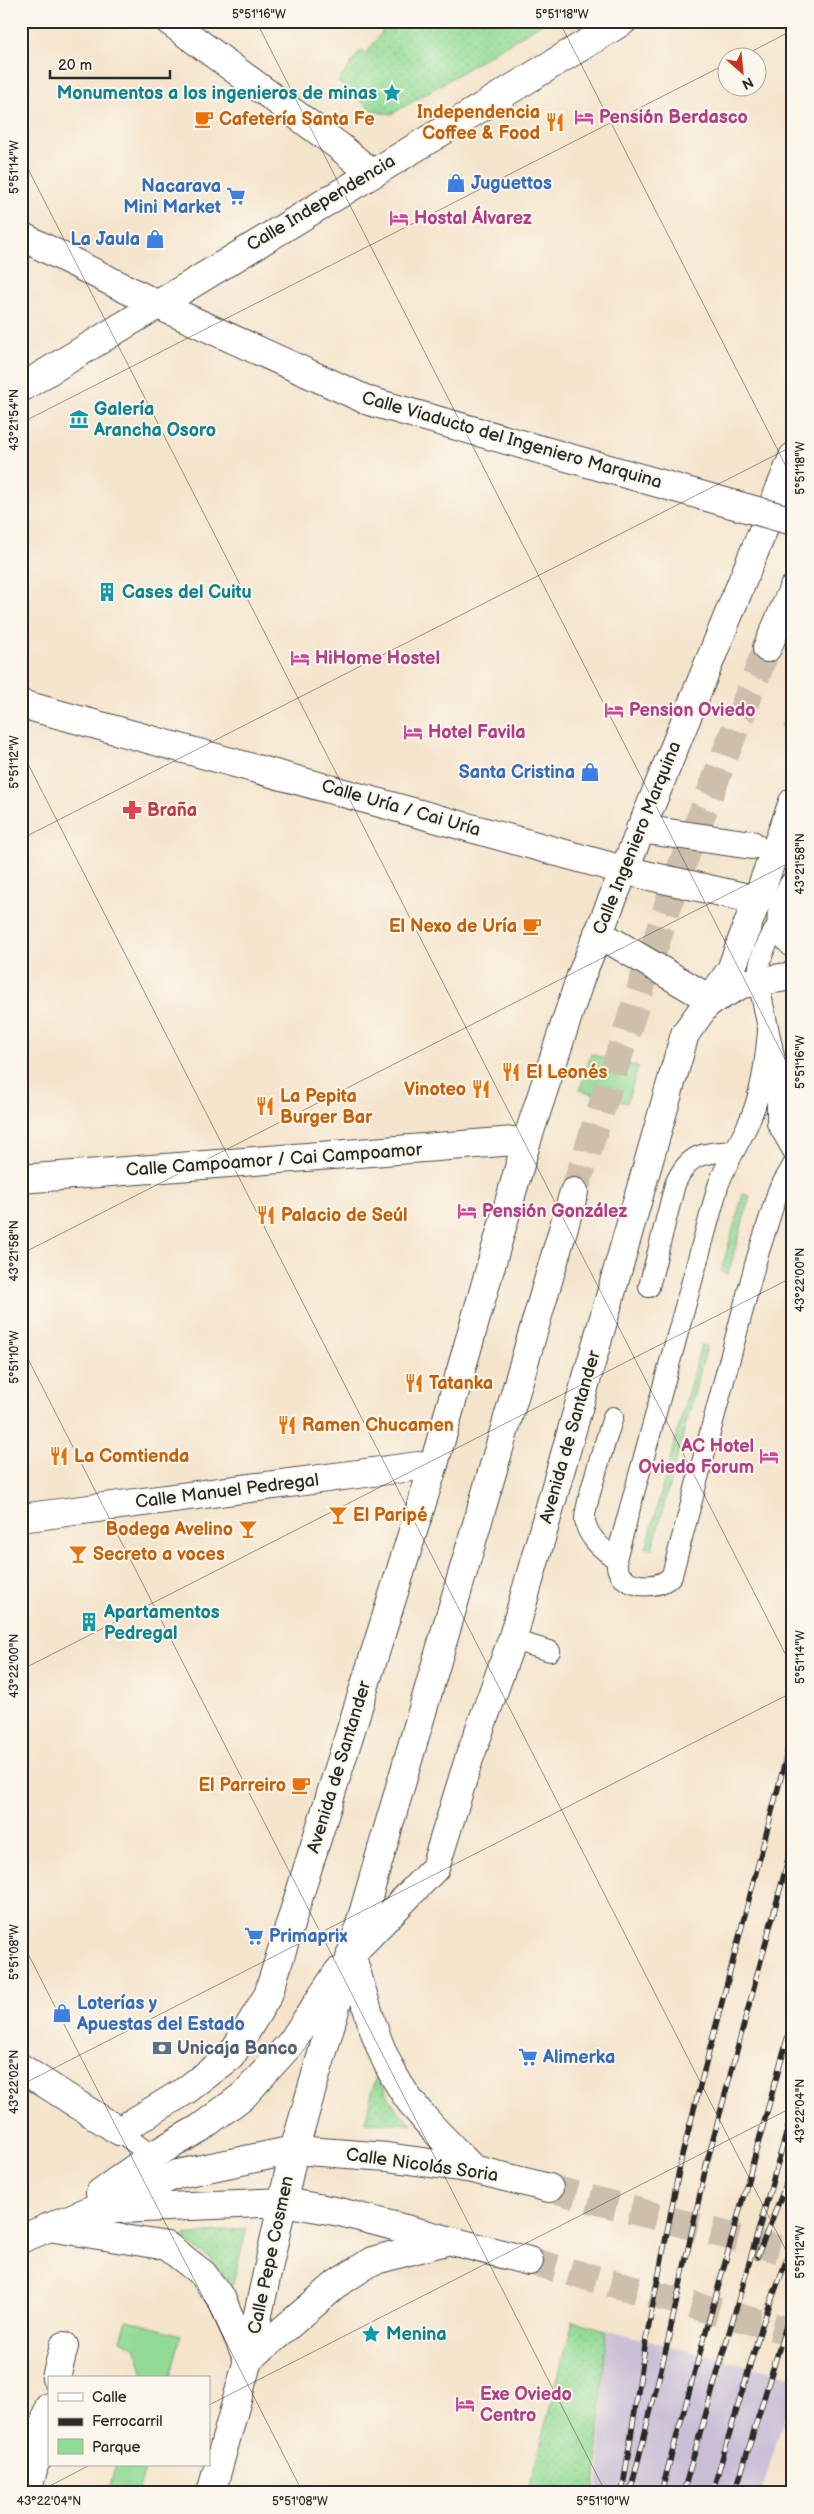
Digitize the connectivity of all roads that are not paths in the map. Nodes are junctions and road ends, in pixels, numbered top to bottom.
1 (169, 21) edge
2 (623, 21) edge
3 (371, 173) junction
4 (21, 236) edge
5 (156, 304) junction
6 (21, 388) edge
7 (793, 458) edge
8 (793, 521) edge
9 (793, 589) edge
10 (767, 648) tunnel mouth
11 (21, 704) edge
12 (793, 802) edge
13 (640, 829) junction
14 (752, 845) dead end
15 (623, 870) junction
16 (778, 902) edge
17 (598, 933) junction
18 (793, 943) edge
19 (793, 976) edge
20 (758, 980) junction
21 (703, 996) junction
22 (768, 1032) junction
23 (527, 1140) junction
24 (733, 1151) junction
25 (793, 1151) edge
26 (793, 1165) edge
27 (21, 1179) edge
28 (574, 1192) tunnel mouth
29 (648, 1287) dead end
30 (612, 1417) dead end
31 (434, 1464) junction
32 (21, 1518) edge
33 (616, 1559) junction
34 (512, 1640) junction
35 (550, 1651) dead end
36 (350, 1954) junction
37 (21, 2068) edge
38 (119, 2131) junction
39 (294, 2150) junction
40 (152, 2156) junction
41 (473, 2169) junction
42 (549, 2188) tunnel mouth
43 (284, 2202) junction
44 (86, 2211) junction
45 (48, 2227) junction
46 (22, 2238) edge
47 (450, 2240) junction
48 (529, 2261) tunnel mouth
49 (64, 2346) dead end
50 (248, 2360) junction
51 (56, 2376) edge
52 (48, 2410) edge
53 (27, 2493) edge
54 (211, 2493) edge

1 - 3 main road
2 - 3 main road, Calle Independencia
3 - 5 main road, Calle Independencia
4 - 5 main road, Calle Viaducto del Ingeniero Marquina
5 - 6 main road, Calle Independencia
5 - 8 main road, Calle Viaducto del Ingeniero Marquina, bridge
7 - 13 main road, Calle Ingeniero Marquina
9 - 10 main road
11 - 15 main road, Calle Uría / Cai Uría
12 - 16 main road, Avenida de Santander
13 - 14 main road
13 - 15 main road, Calle Ingeniero Marquina
15 - 16 main road, Calle Uría / Cai Uría
15 - 17 main road, Calle Ingeniero Marquina
16 - 18 main road
16 - 20 lane
16 - 21 main road, Avenida de Santander
17 - 21 main road
17 - 23 main road, Calle Ingeniero Marquina
19 - 20 main road
20 - 21 main road
20 - 22 lane
21 - 34 main road, Avenida de Santander
22 - 24 lane
22 - 25 lane
23 - 27 main road, Calle Campoamor / Cai Campoamor
23 - 31 main road, Avenida de Santander
24 - 29 lane
24 - 33 lane
26 - 33 lane
28 - 36 main road, Avenida de Santander
30 - 33 lane
31 - 32 main road, Calle Manuel Pedregal
31 - 38 main road, Avenida de Santander
34 - 35 lane
34 - 36 main road, Avenida de Santander
36 - 39 main road, Avenida de Santander
36 - 40 main road
36 - 41 main road
37 - 38 main road
38 - 40 lane
39 - 41 main road, Calle Nicolás Soria
39 - 43 main road, Calle Pepe Cosmen
39 - 44 main road, Calle Nicolás Soria
40 - 46 main road
41 - 42 main road, Calle Nicolás Soria
43 - 44 main road
43 - 47 main road
43 - 50 main road, Calle Pepe Cosmen
44 - 45 main road, Calle Nicolás Soria
45 - 46 main road, Calle Nicolás Soria
45 - 50 main road
47 - 48 main road
47 - 50 main road, Calle Pepe Cosmen
49 - 51 main road
50 - 54 main road, Calle Pepe Cosmen
52 - 53 main road

